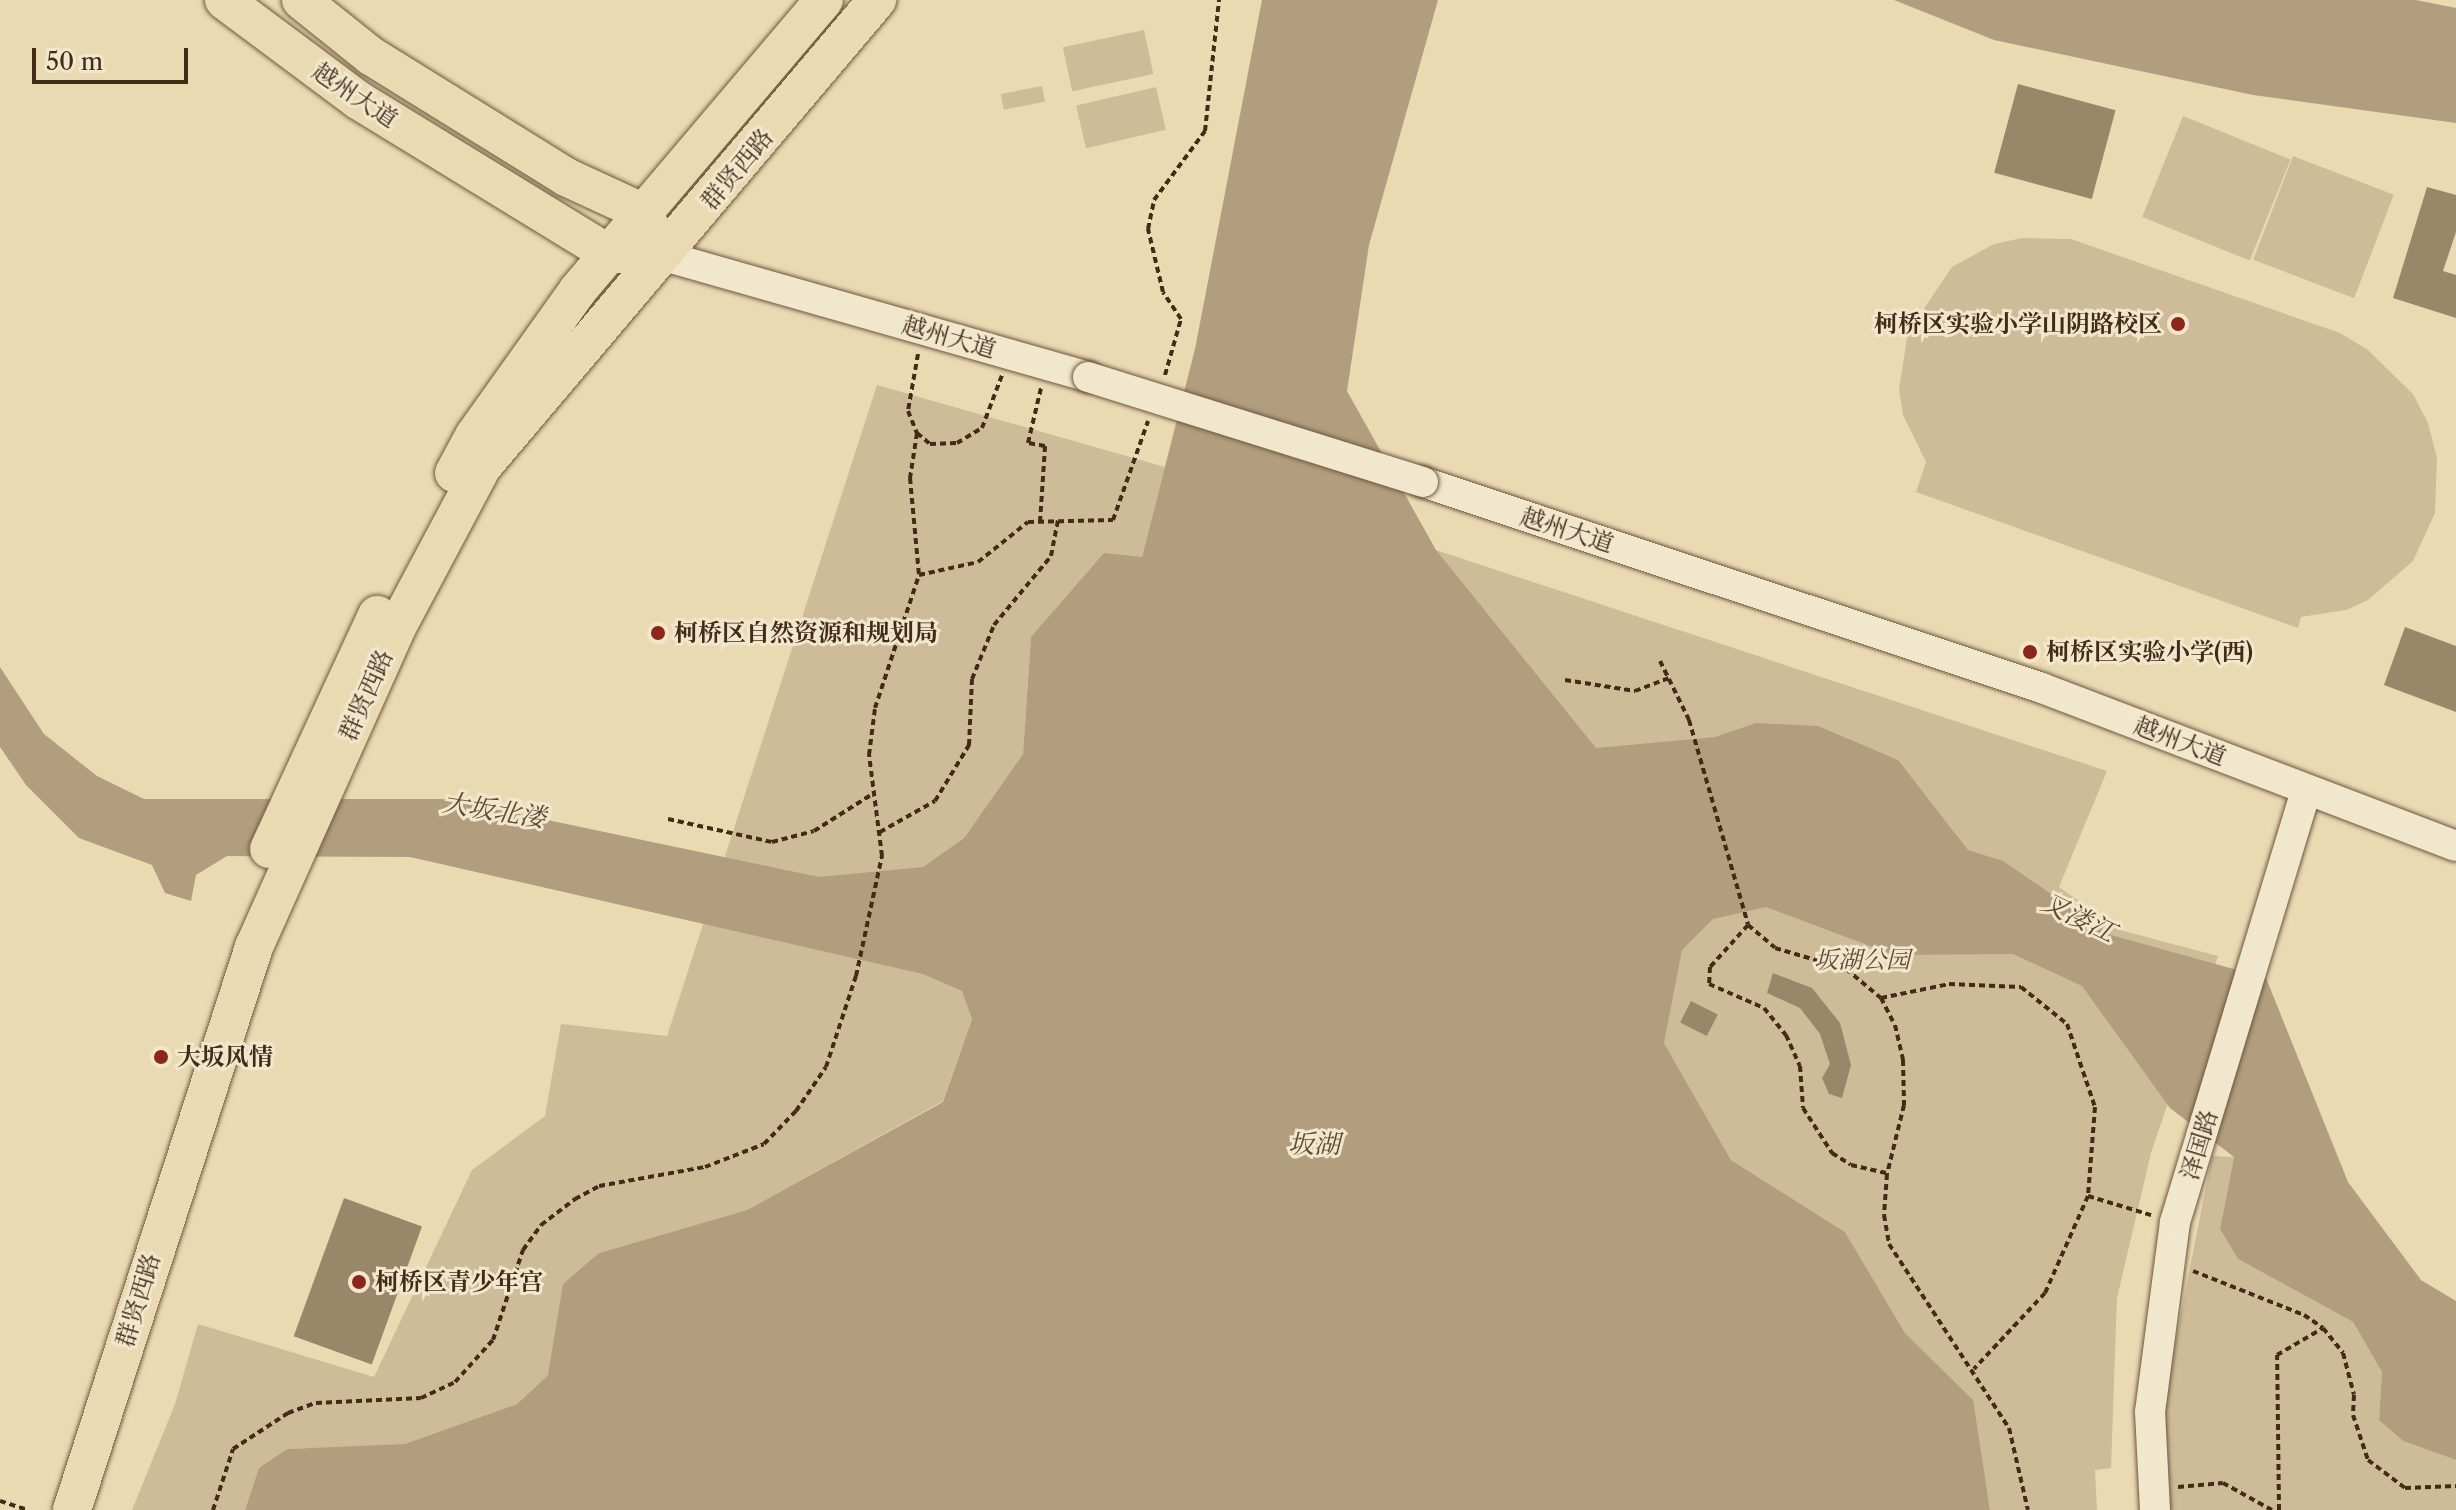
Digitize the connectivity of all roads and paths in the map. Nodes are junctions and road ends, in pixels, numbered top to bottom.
1 (224, 0) edge
2 (301, 0) edge
3 (824, 0) edge
4 (877, 0) edge
5 (1219, 0) edge
6 (644, 213) junction
7 (609, 254) junction
8 (664, 256) junction
9 (923, 330) junction
10 (1010, 355) junction
11 (1046, 365) junction
12 (1162, 382) dead end
13 (1151, 411) dead end
14 (917, 433) junction
15 (1058, 520) junction
16 (1040, 522) junction
17 (919, 575) junction
18 (1660, 661) dead end
19 (1669, 678) junction
20 (1565, 680) dead end
21 (2306, 790) junction
22 (874, 793) junction
23 (305, 796) junction
24 (668, 819) dead end
25 (880, 832) junction
26 (2456, 846) edge
27 (276, 861) junction
28 (1748, 925) junction
29 (1881, 998) junction
30 (1887, 1174) junction
31 (2088, 1196) junction
32 (2175, 1222) junction
33 (2168, 1260) junction
34 (2323, 1328) junction
35 (1974, 1369) junction
36 (2456, 1486) edge
37 (2154, 1495) edge
38 (0, 1501) edge
39 (28, 1510) edge
40 (46, 1510) edge
41 (72, 1510) edge
42 (213, 1510) edge
43 (2028, 1510) edge
44 (2272, 1510) edge
45 (2279, 1510) edge

1 - 7 main road, 越州大道
2 - 6 main road, 越州大道
3 - 6 main road, 群贤西路
4 - 8 main road, 群贤西路
5 - 12 path
6 - 7 main road, 群贤西路
6 - 8 main road
7 - 8 main road, 越州大道
7 - 23 main road, 群贤西路
8 - 9 street, 越州大道
8 - 23 main road, 群贤西路
9 - 10 street, 越州大道
9 - 14 path
10 - 11 street, 越州大道
10 - 14 path
11 - 16 path
11 - 21 street, 越州大道, bridge
13 - 15 path
14 - 17 path
15 - 16 path
15 - 25 path
16 - 17 path
17 - 22 path
18 - 19 path
19 - 20 path
19 - 28 path
21 - 26 street, 越州大道
21 - 32 street, 泽国路
22 - 24 path
22 - 25 path
23 - 27 main road, 群贤西路
25 - 42 path
27 - 40 main road, 群贤西路
27 - 41 main road, 群贤西路
28 - 29 path
28 - 30 path
29 - 30 path
29 - 31 path
30 - 35 path
31 - 32 path
31 - 35 path
32 - 33 street, 泽国路
33 - 34 path
33 - 37 street, 泽国路
34 - 36 path
34 - 45 path
35 - 43 path
37 - 44 path
38 - 39 path

